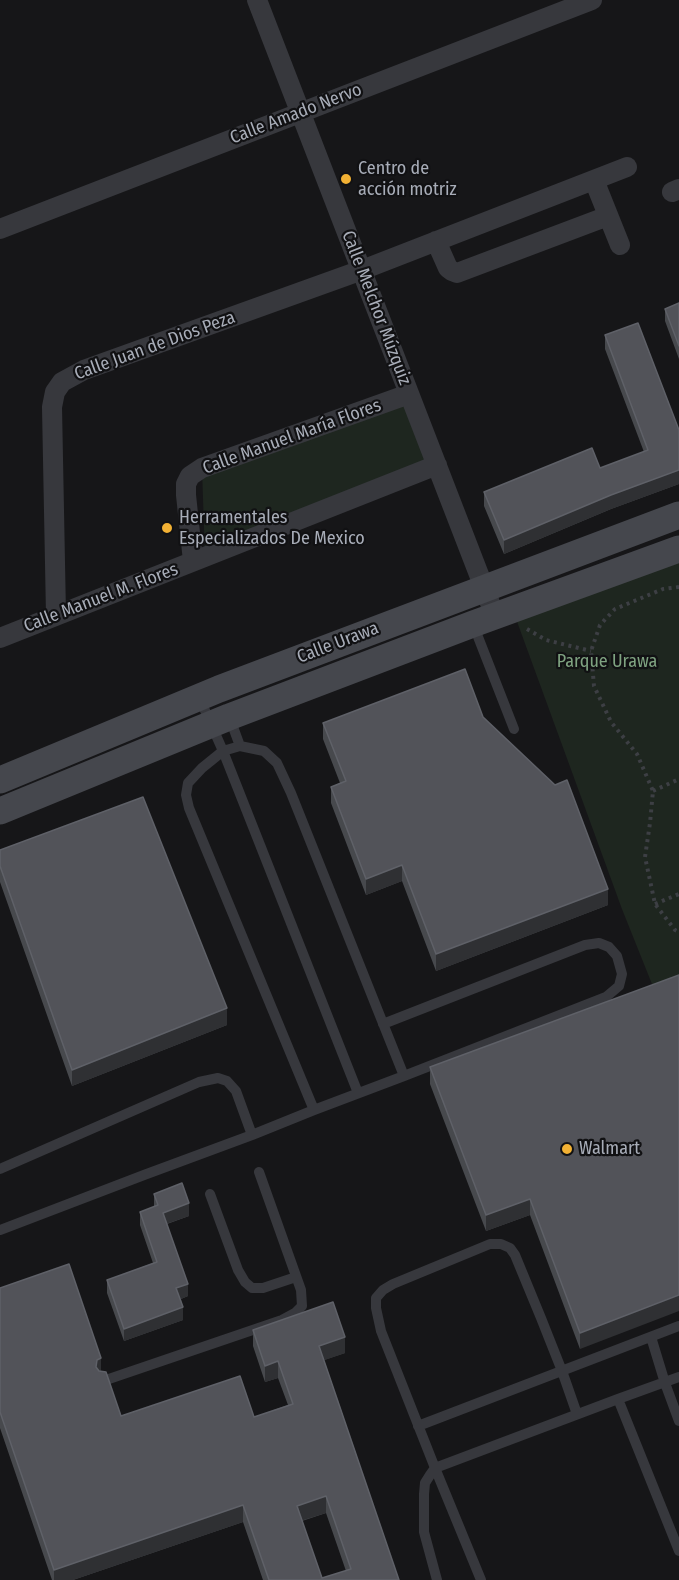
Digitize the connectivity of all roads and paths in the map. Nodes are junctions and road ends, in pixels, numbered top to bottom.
1 (257, 0) edge
2 (592, 0) edge
3 (300, 112) junction
4 (627, 166) dead end
5 (594, 180) junction
6 (608, 216) junction
7 (0, 229) edge
8 (436, 241) junction
9 (620, 245) dead end
10 (362, 270) junction
11 (409, 394) junction
12 (437, 465) junction
13 (679, 515) edge
14 (679, 549) edge
15 (193, 561) junction
16 (679, 587) edge
17 (485, 588) junction
18 (56, 615) junction
19 (492, 616) junction
20 (0, 638) edge
21 (591, 651) junction
22 (218, 705) junction
23 (514, 729) dead end
24 (240, 747) junction
25 (223, 752) junction
26 (679, 779) edge
27 (0, 780) edge
28 (652, 791) junction
29 (0, 811) edge
30 (679, 894) edge
31 (655, 904) junction
32 (679, 932) edge
33 (383, 1024) junction
34 (404, 1076) junction
35 (358, 1093) junction
36 (314, 1110) junction
37 (252, 1135) junction
38 (0, 1169) edge
39 (259, 1172) dead end
40 (210, 1194) dead end
41 (0, 1230) edge
42 (296, 1277) junction
43 (679, 1326) edge
44 (651, 1337) junction
45 (562, 1371) junction
46 (679, 1377) edge
47 (103, 1381) edge
48 (665, 1383) junction
49 (618, 1399) junction
50 (577, 1414) junction
51 (679, 1421) edge
52 (418, 1426) junction
53 (435, 1468) junction
54 (679, 1551) edge
55 (437, 1580) edge
56 (481, 1580) edge

1 - 3 street, Calle Melchor Múzquiz
2 - 3 street, Calle Amado Nervo
3 - 7 street, Calle Amado Nervo
3 - 10 street, Calle Melchor Múzquiz
4 - 5 street, Calle Juan de Dios Peza
5 - 6 street
5 - 8 street, Calle Juan de Dios Peza
6 - 8 street
6 - 9 street
8 - 10 street, Calle Juan de Dios Peza
10 - 11 street, Calle Melchor Múzquiz
10 - 18 street, Calle Juan de Dios Peza
11 - 12 street, Calle Melchor Múzquiz
11 - 15 street, Calle Manuel María Flores
12 - 15 street, Calle Manuel M. Flores
12 - 17 street, Calle Melchor Múzquiz
13 - 17 main road, Calle Urawa
14 - 19 main road, Calle Urawa
15 - 18 street, Calle Manuel M. Flores
16 - 21 path
17 - 19 street, Calle Melchor Múzquiz
17 - 22 main road, Calle Urawa
18 - 20 street, Calle Manuel M. Flores
19 - 21 path
19 - 22 main road, Calle Urawa
19 - 23 lane
21 - 28 path
22 - 24 lane
22 - 25 lane
22 - 27 main road, Calle Urawa
22 - 29 main road, Calle Urawa
24 - 25 lane
24 - 33 lane
25 - 35 lane
25 - 36 lane
26 - 28 path
28 - 31 path
30 - 31 path
31 - 32 path
33 - 34 lane
33 - 34 lane
34 - 35 lane
35 - 36 lane
36 - 37 lane
37 - 38 lane
37 - 41 lane
39 - 42 lane
40 - 42 lane
42 - 47 lane
43 - 44 lane
44 - 45 lane
44 - 48 lane
45 - 50 lane
45 - 52 lane
45 - 52 lane
46 - 48 lane
48 - 49 lane
48 - 51 lane
49 - 50 lane
49 - 54 lane
50 - 53 lane
52 - 53 lane
53 - 55 lane
53 - 56 lane

